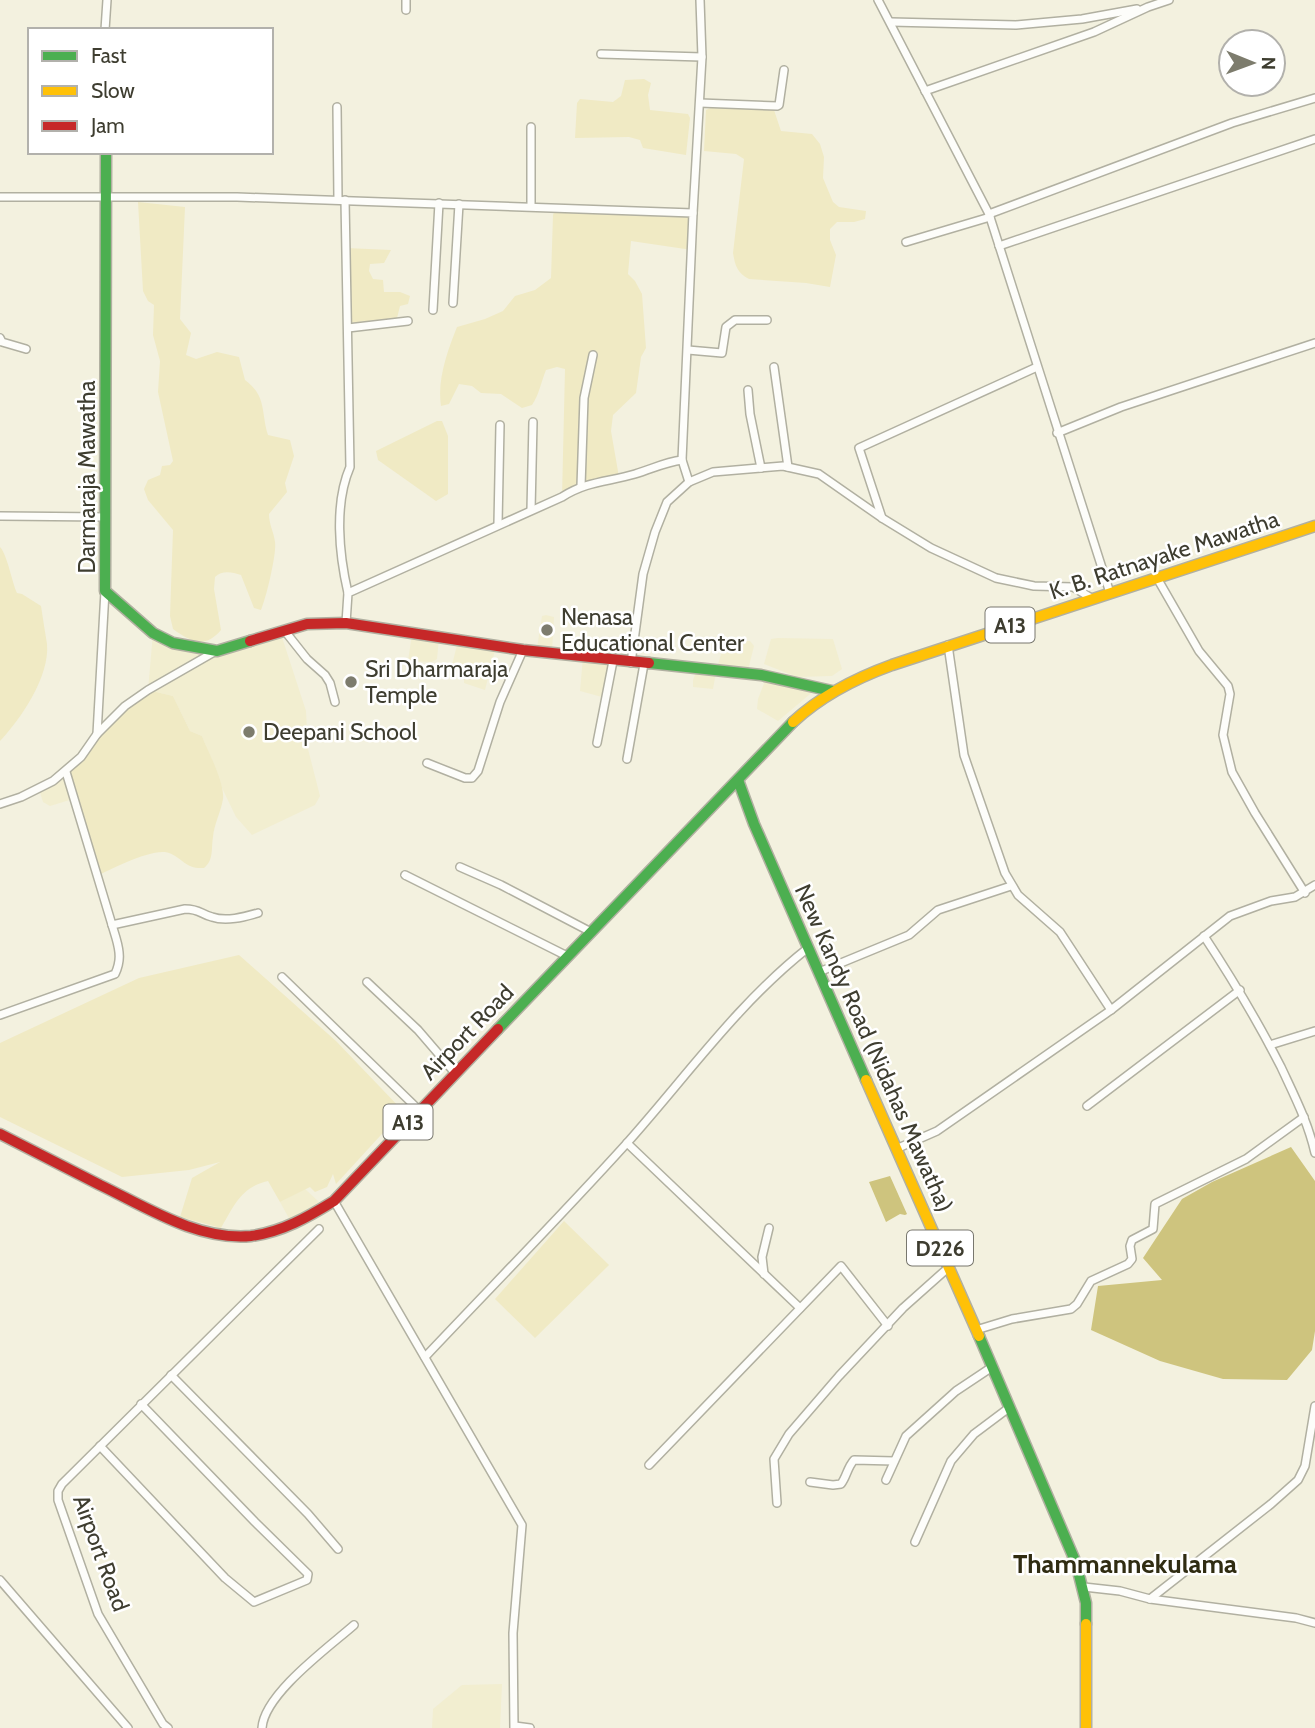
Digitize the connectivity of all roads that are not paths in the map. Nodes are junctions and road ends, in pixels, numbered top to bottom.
1 (107, 0) edge
2 (407, 0) edge
3 (700, 0) edge
4 (878, 0) edge
5 (1169, 0) edge
6 (1148, 7) junction
7 (406, 10) dead end
8 (891, 22) junction
9 (105, 28) edge
10 (601, 54) dead end
11 (702, 57) junction
12 (784, 70) dead end
13 (925, 91) junction
14 (1315, 98) edge
15 (700, 103) junction
16 (337, 107) dead end
17 (531, 127) dead end
18 (1315, 139) edge
19 (106, 154) edge
20 (107, 195) junction
21 (0, 197) edge
22 (342, 199) junction
23 (439, 203) junction
24 (459, 204) junction
25 (531, 206) junction
26 (693, 213) junction
27 (989, 216) junction
28 (906, 242) dead end
29 (999, 246) junction
30 (453, 303) dead end
31 (433, 310) dead end
32 (767, 320) dead end
33 (408, 321) dead end
34 (348, 328) junction
35 (0, 338) edge
36 (1315, 343) edge
37 (26, 349) dead end
38 (688, 350) junction
39 (593, 355) dead end
40 (774, 367) dead end
41 (1037, 368) junction
42 (748, 390) dead end
43 (533, 422) dead end
44 (500, 425) dead end
45 (1058, 433) junction
46 (682, 460) junction
47 (788, 467) junction
48 (761, 468) junction
49 (689, 482) junction
50 (581, 486) junction
51 (531, 510) junction
52 (0, 516) edge
53 (106, 517) junction
54 (882, 518) junction
55 (498, 524) junction
56 (1315, 526) edge
57 (1157, 578) junction
58 (105, 591) junction
59 (348, 593) junction
60 (1110, 593) junction
61 (1093, 599) junction
62 (346, 624) junction
63 (284, 630) junction
64 (948, 645) junction
65 (523, 650) junction
66 (217, 651) junction
67 (613, 660) junction
68 (631, 663) junction
69 (645, 664) junction
70 (832, 691) junction
71 (335, 702) dead end
72 (97, 734) junction
73 (597, 743) dead end
74 (627, 759) dead end
75 (427, 763) dead end
76 (66, 772) junction
77 (738, 780) junction
78 (0, 804) edge
79 (460, 866) dead end
80 (405, 875) dead end
81 (1315, 885) edge
82 (1011, 886) junction
83 (1305, 892) junction
84 (258, 913) dead end
85 (112, 926) junction
86 (591, 932) junction
87 (1204, 936) junction
88 (808, 948) junction
89 (567, 956) junction
90 (819, 972) junction
91 (282, 977) dead end
92 (367, 982) dead end
93 (1241, 990) junction
94 (1111, 1010) junction
95 (0, 1016) edge
96 (1315, 1031) edge
97 (1269, 1045) junction
98 (455, 1073) junction
99 (1087, 1106) dead end
100 (419, 1110) junction
101 (1304, 1117) junction
102 (0, 1134) edge
103 (627, 1143) junction
104 (896, 1149) junction
105 (1315, 1153) edge
106 (334, 1201) junction
107 (769, 1227) dead end
108 (319, 1229) dead end
109 (949, 1267) junction
110 (764, 1275) junction
111 (800, 1308) junction
112 (888, 1326) junction
113 (976, 1329) junction
114 (425, 1357) junction
115 (992, 1367) junction
116 (171, 1375) junction
117 (141, 1404) junction
118 (1315, 1406) edge
119 (1010, 1407) junction
120 (100, 1446) junction
121 (894, 1461) junction
122 (649, 1465) dead end
123 (886, 1480) dead end
124 (810, 1482) dead end
125 (777, 1503) dead end
126 (915, 1542) dead end
127 (338, 1549) dead end
128 (0, 1580) edge
129 (1084, 1587) junction
130 (1150, 1599) junction
131 (1315, 1623) edge
132 (354, 1625) dead end
133 (515, 1727) edge
134 (128, 1728) edge
135 (168, 1728) edge
136 (262, 1728) edge
137 (530, 1728) edge
138 (1086, 1728) edge

1 - 9 street
2 - 7 street
3 - 11 street
4 - 8 street
5 - 6 street
6 - 8 street
6 - 13 street
8 - 13 street
10 - 11 street
11 - 15 street
12 - 15 street
13 - 27 street
14 - 27 street
15 - 26 street
16 - 22 street
17 - 25 street
18 - 29 street
19 - 20 main road, Darmaraja Mawatha
20 - 21 street
20 - 22 street
20 - 53 main road, Darmaraja Mawatha
22 - 23 street
22 - 34 street
23 - 24 street
23 - 31 street
24 - 25 street
24 - 30 street
25 - 26 street
26 - 38 street
27 - 28 street
27 - 29 street
29 - 41 street
32 - 38 street
33 - 34 street
34 - 59 street
35 - 37 street
36 - 45 street
38 - 46 street
39 - 50 street
40 - 47 street
41 - 45 street
41 - 54 street
42 - 48 street
43 - 51 street
44 - 55 street
45 - 60 street
46 - 49 street
46 - 50 street
47 - 48 street
47 - 54 street
48 - 49 street
49 - 68 street
50 - 51 street
51 - 55 street
52 - 53 street
53 - 58 main road, Darmaraja Mawatha
54 - 61 street
55 - 59 street
56 - 57 main road, K. B. Ratnayake Mawatha / A13
57 - 60 main road, K. B. Ratnayake Mawatha / A13
57 - 83 street
58 - 66 main road, Darmaraja Mawatha
58 - 72 street
59 - 62 street
60 - 61 main road, K. B. Ratnayake Mawatha / A13
61 - 64 main road, K. B. Ratnayake Mawatha / A13
62 - 63 main road, Darmaraja Mawatha
62 - 65 main road, Darmaraja Mawatha
63 - 66 main road, Darmaraja Mawatha
63 - 71 street
64 - 70 main road, K. B. Ratnayake Mawatha / A13
64 - 82 street
65 - 67 main road, Darmaraja Mawatha
65 - 75 street
66 - 72 street
67 - 68 main road, Darmaraja Mawatha
67 - 73 street
68 - 69 main road, Darmaraja Mawatha
69 - 70 main road, Darmaraja Mawatha
69 - 74 street
70 - 77 main road, K. B. Ratnayake Mawatha / A13
72 - 76 street
76 - 78 street
76 - 85 street
77 - 86 main road, Airport Road / A13
77 - 88 main road, New Kandy Road (Nidahas Mawatha) / D226
79 - 86 street
80 - 89 street
81 - 83 street
82 - 90 street
82 - 94 street
83 - 87 street
84 - 85 street
85 - 95 street
86 - 89 main road, Airport Road / A13
87 - 93 street
87 - 94 street
88 - 90 main road, New Kandy Road (Nidahas Mawatha) / D226
88 - 103 street
89 - 98 main road, Airport Road / A13
90 - 104 main road, New Kandy Road (Nidahas Mawatha) / D226
91 - 100 street
92 - 98 street
93 - 97 street
93 - 99 street
94 - 104 street
96 - 97 street
97 - 101 street
98 - 100 main road, Airport Road / A13
100 - 106 main road, Airport Road / A13
101 - 105 street
101 - 113 street
102 - 106 main road, Airport Road / A13
103 - 110 street
103 - 114 street
104 - 109 main road, New Kandy Road (Nidahas Mawatha) / D226
106 - 114 street
107 - 110 street
108 - 116 street, Airport Road
109 - 112 street
109 - 113 main road, New Kandy Road (Nidahas Mawatha) / D226
110 - 111 street
111 - 112 street
111 - 122 street
112 - 125 street
113 - 115 main road, New Kandy Road (Nidahas Mawatha) / D226
114 - 133 street
115 - 119 main road, New Kandy Road (Nidahas Mawatha) / D226
115 - 121 street
116 - 117 street, Airport Road
116 - 127 street
117 - 120 street, Airport Road
117 - 120 street
118 - 130 street
119 - 126 street
119 - 129 main road, New Kandy Road (Nidahas Mawatha) / D226
120 - 135 street, Airport Road
121 - 123 street
121 - 124 street
128 - 134 street
129 - 130 street
129 - 138 main road, New Kandy Road (Nidahas Mawatha) / D226
130 - 131 street
132 - 136 street
133 - 137 street

